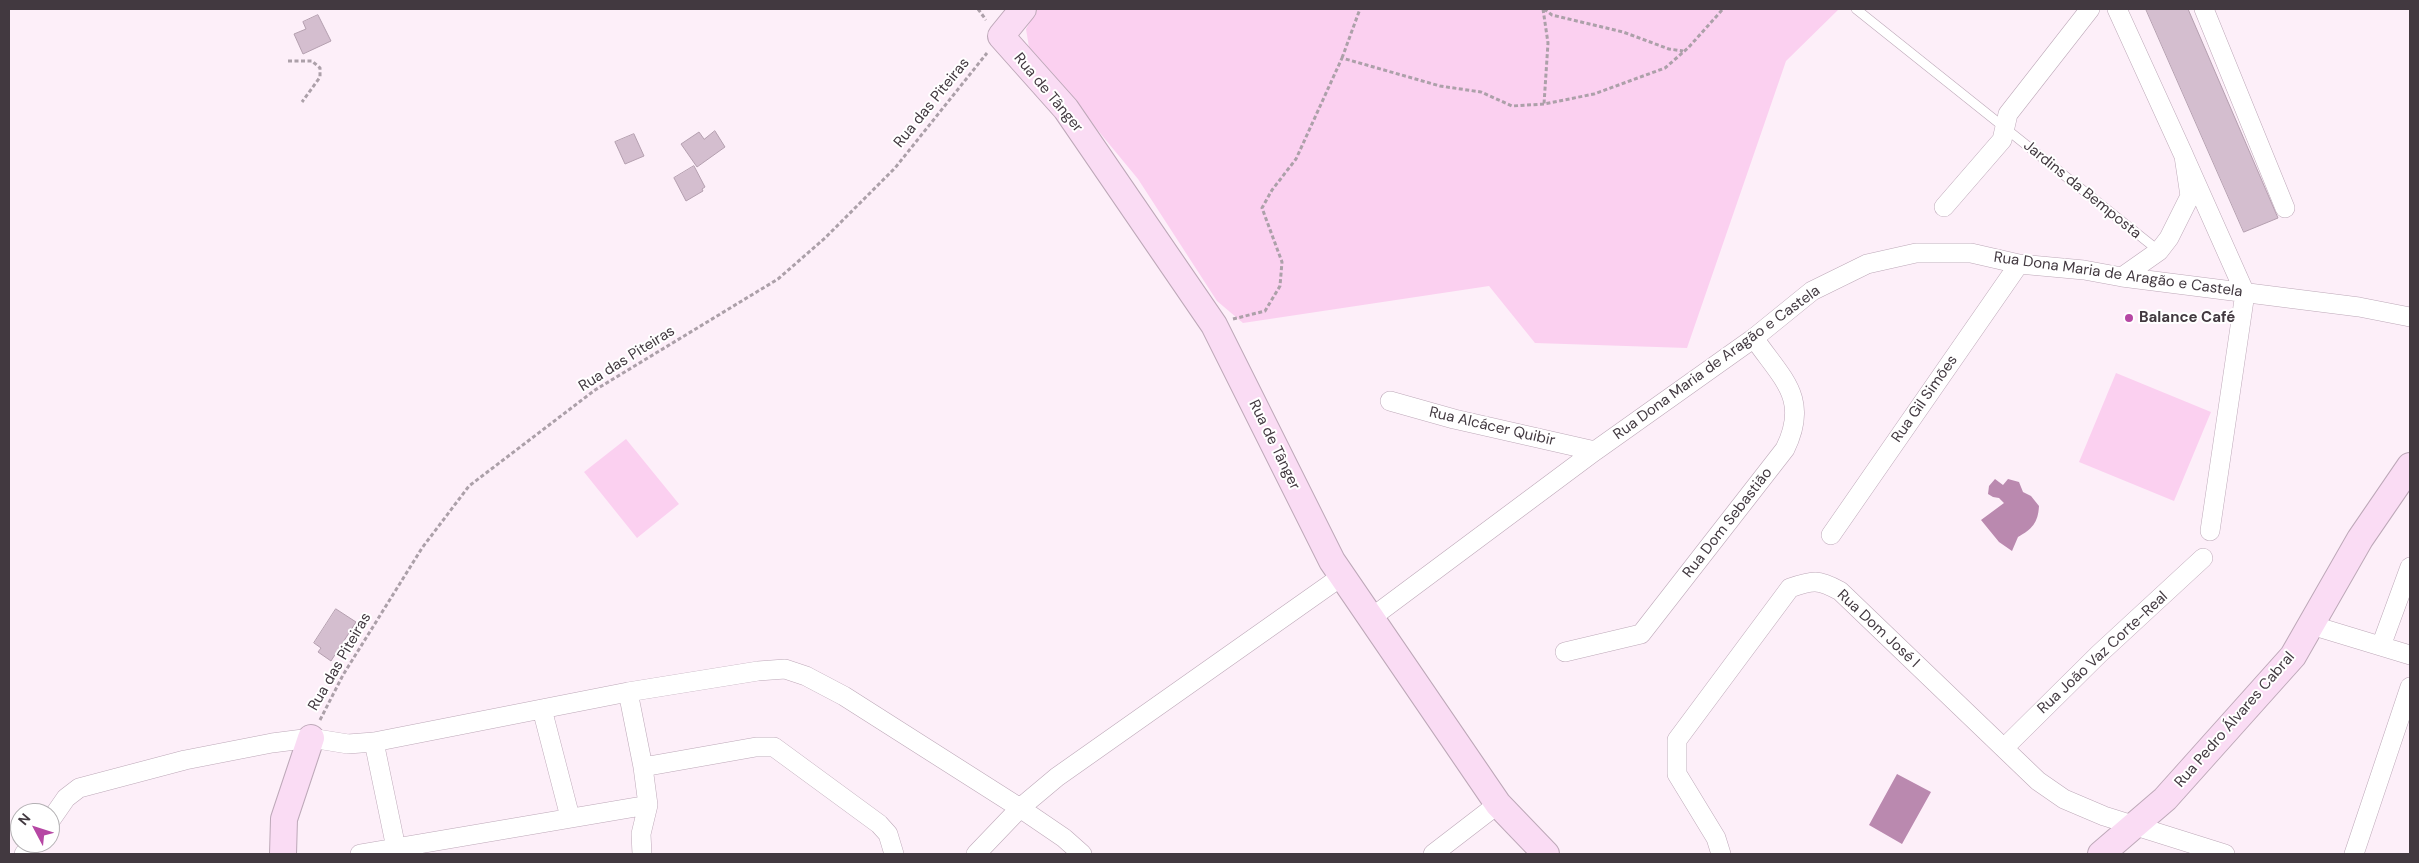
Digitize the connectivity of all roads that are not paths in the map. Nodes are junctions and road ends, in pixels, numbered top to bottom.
1 (1023, 9) edge
2 (1856, 9) edge
3 (2090, 9) edge
4 (2116, 9) edge
5 (2204, 9) edge
6 (2006, 129) junction
7 (2184, 156) junction
8 (1944, 207) dead end
9 (2285, 208) dead end
10 (2159, 251) junction
11 (2019, 264) junction
12 (2122, 277) junction
13 (2245, 293) junction
14 (2410, 317) edge
15 (1754, 338) junction
16 (1390, 401) dead end
17 (1595, 451) junction
18 (2410, 466) edge
19 (2210, 531) dead end
20 (1831, 535) dead end
21 (2203, 558) dead end
22 (2410, 567) edge
23 (1342, 576) junction
24 (1371, 618) junction
25 (2311, 625) junction
26 (2381, 646) junction
27 (1565, 652) dead end
28 (2410, 655) edge
29 (2410, 687) edge
30 (628, 692) junction
31 (542, 709) junction
32 (311, 738) junction
33 (374, 742) junction
34 (2004, 748) junction
35 (643, 767) junction
36 (1498, 804) junction
37 (648, 805) junction
38 (60, 807) edge
39 (1020, 808) junction
40 (570, 817) junction
41 (2133, 826) junction
42 (396, 848) junction
43 (283, 854) edge
44 (360, 854) edge
45 (642, 854) edge
46 (894, 854) edge
47 (976, 854) edge
48 (1082, 854) edge
49 (1434, 854) edge
50 (1546, 854) edge
51 (1721, 854) edge
52 (2101, 854) edge
53 (2225, 854) edge
54 (2354, 854) edge

1 - 23 street, Rua de Tânger
2 - 6 lane, Jardins da Bemposta
3 - 6 street, Jardins da Bemposta
4 - 7 street
5 - 9 street
6 - 8 street, Jardins da Bemposta
6 - 10 lane, Jardins da Bemposta
7 - 10 street
7 - 13 street
10 - 12 street
11 - 12 street, Rua Dona Maria de Aragão e Castela
11 - 15 street, Rua Dona Maria de Aragão e Castela
11 - 20 street, Rua Gil Simões
12 - 13 street, Rua Dona Maria de Aragão e Castela
13 - 14 street, Rua Dona Maria de Aragão e Castela
13 - 19 street
15 - 17 street, Rua Dona Maria de Aragão e Castela
15 - 27 street, Rua Dom Sebastião
16 - 17 street, Rua Alcácer Quibir
17 - 24 street, Rua Dona Maria de Aragão e Castela
18 - 25 street, Rua Pedro Álvares Cabral
21 - 34 street, Rua João Vaz Corte-Real
22 - 26 street
23 - 24 street, Rua de Tânger
23 - 39 street
24 - 36 street, Rua de Tânger
25 - 26 street
25 - 41 street, Rua Pedro Álvares Cabral
26 - 28 street
29 - 54 street
30 - 31 street
30 - 35 street
30 - 39 street
31 - 33 street
31 - 40 street
32 - 33 street
32 - 38 street
32 - 43 street
33 - 42 street
34 - 41 street, Rua Dom José I
34 - 51 street, Rua Dom José I
35 - 37 street
35 - 46 street
36 - 49 street
36 - 50 street, Rua de Tânger
37 - 40 street
37 - 45 street
39 - 47 street
39 - 48 street
40 - 42 street
41 - 52 street, Rua Pedro Álvares Cabral
41 - 53 street, Rua Dom José I
42 - 44 street

